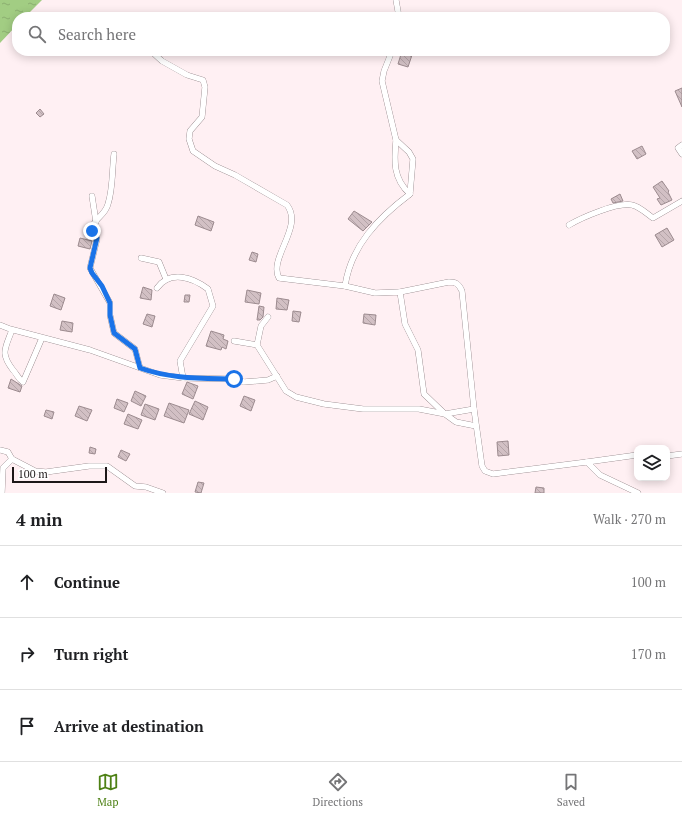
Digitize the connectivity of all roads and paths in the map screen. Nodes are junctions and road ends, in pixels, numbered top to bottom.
1 (396, 0) edge
2 (398, 12) edge
3 (158, 56) edge
4 (390, 56) edge
5 (396, 140) junction
6 (682, 145) edge
7 (114, 154) dead end
8 (682, 154) edge
9 (410, 194) junction
10 (92, 196) dead end
11 (682, 201) edge
12 (96, 222) junction
13 (569, 225) dead end
14 (141, 258) dead end
15 (166, 279) junction
16 (345, 286) junction
17 (157, 288) dead end
18 (400, 292) junction
19 (268, 318) dead end
20 (0, 325) edge
21 (12, 330) junction
22 (42, 338) junction
23 (234, 341) dead end
24 (257, 345) junction
25 (140, 368) junction
26 (277, 376) junction
27 (183, 378) junction
28 (474, 409) junction
29 (445, 414) junction
30 (476, 426) junction
31 (0, 450) edge
32 (682, 454) edge
33 (634, 455) edge
34 (670, 456) edge
35 (12, 459) junction
36 (587, 462) junction
37 (2, 493) edge
38 (163, 493) edge
39 (638, 493) edge

1 - 2 street
3 - 16 street
4 - 5 street
5 - 9 street
5 - 9 street
6 - 8 street
7 - 12 street
9 - 16 street
10 - 12 street
11 - 13 street
12 - 25 street
14 - 15 street
15 - 17 street
15 - 27 street
16 - 18 street
18 - 28 street
18 - 29 street
19 - 24 street
20 - 21 street
21 - 22 street
21 - 22 street
22 - 25 street
23 - 24 street
24 - 26 street
25 - 27 street
26 - 27 street
26 - 29 street
28 - 29 street
28 - 30 street
29 - 30 street
30 - 36 street
31 - 35 street
32 - 34 street
33 - 36 street
35 - 37 street
35 - 38 street
36 - 39 street

